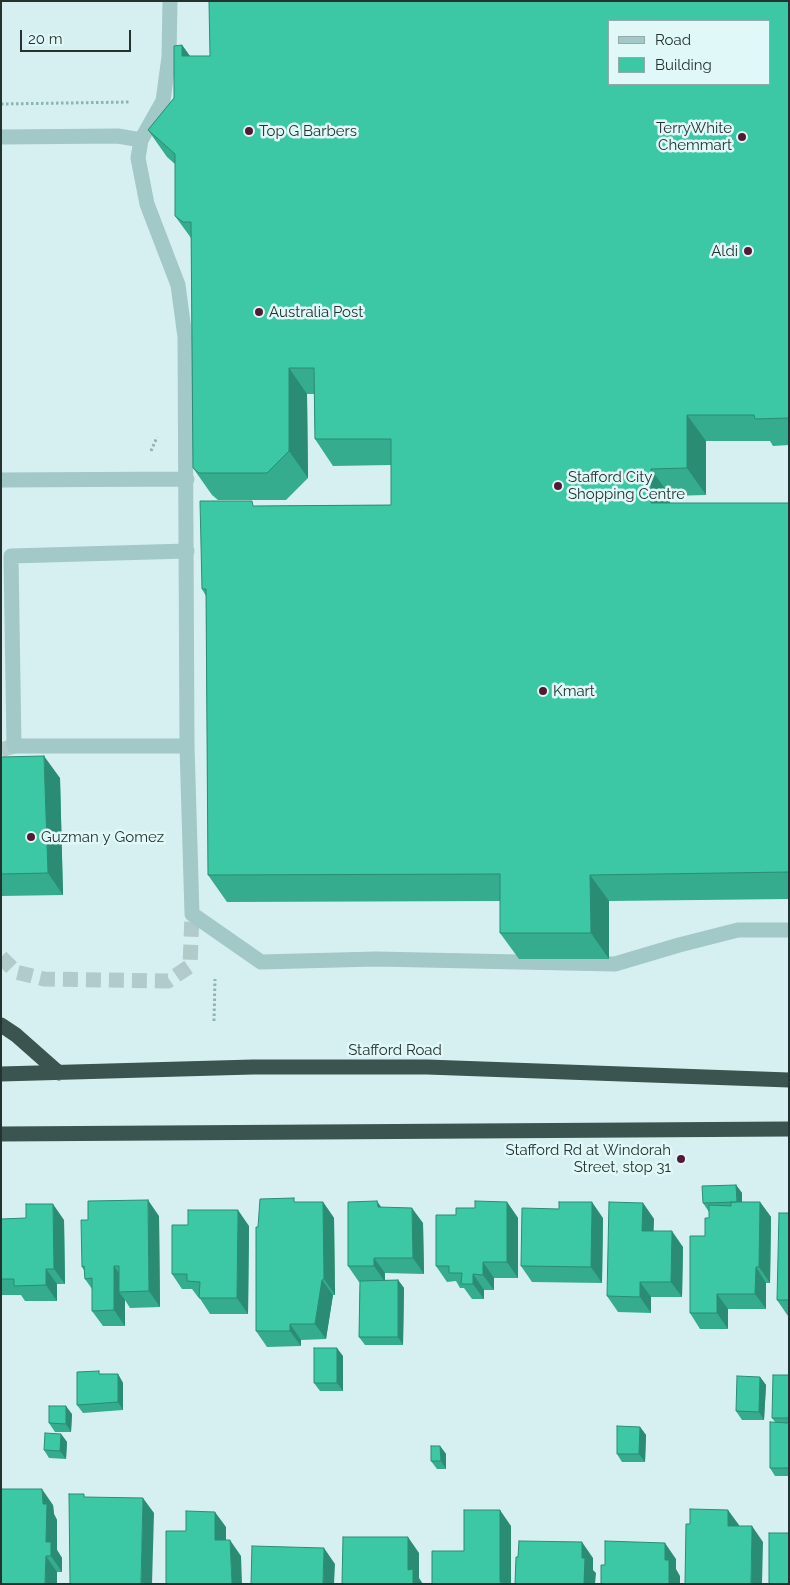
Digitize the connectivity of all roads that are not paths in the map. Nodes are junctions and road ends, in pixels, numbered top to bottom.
1 (170, 1) edge
2 (1, 137) edge
3 (141, 140) junction
4 (187, 479) junction
5 (1, 480) edge
6 (186, 551) junction
7 (188, 746) junction
8 (789, 930) edge
9 (1, 1025) edge
10 (59, 1072) junction
11 (1, 1074) edge
12 (789, 1080) edge
13 (789, 1129) edge
14 (1, 1134) edge

1 - 3 lane
2 - 3 lane
3 - 4 lane
4 - 5 lane
4 - 6 lane
6 - 7 lane
6 - 7 lane
7 - 8 lane
9 - 10 highway
10 - 11 highway, Stafford Road
10 - 12 highway, Stafford Road
13 - 14 highway

